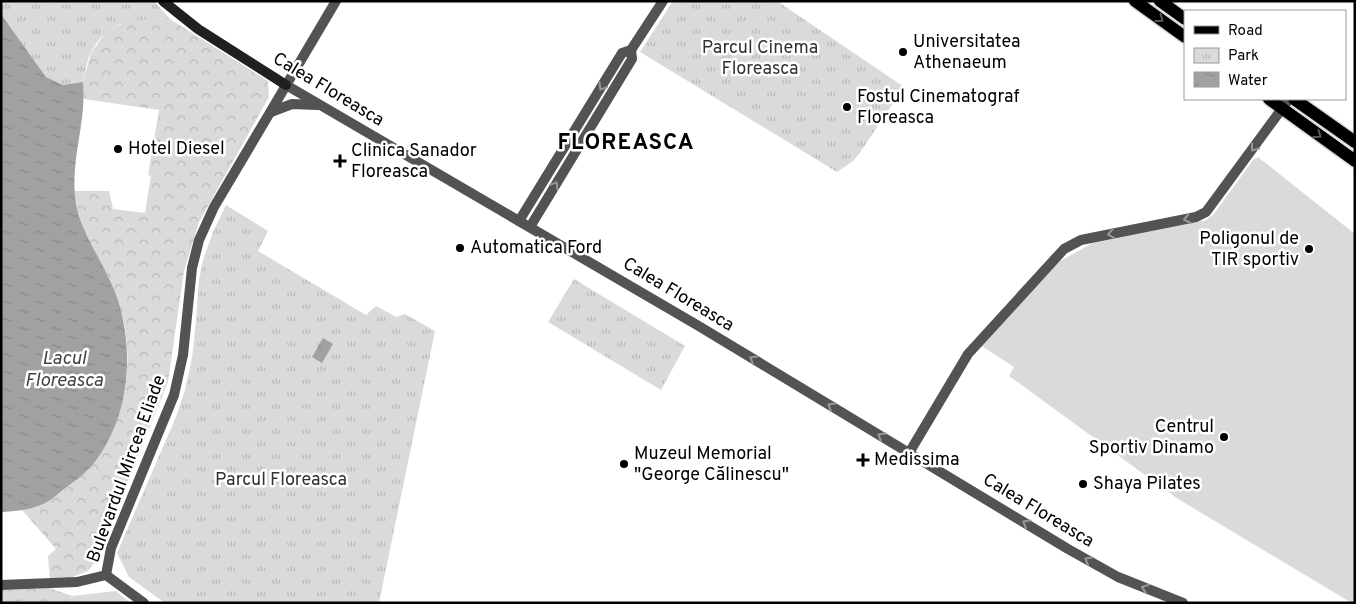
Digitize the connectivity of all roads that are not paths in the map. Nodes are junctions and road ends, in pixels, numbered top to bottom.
1 (163, 1) edge
2 (336, 1) edge
3 (663, 1) edge
4 (1135, 1) edge
5 (1160, 1) edge
6 (1184, 18) edge
7 (1184, 36) edge
8 (631, 50) junction
9 (286, 85) junction
10 (1272, 100) edge
11 (1295, 100) edge
12 (1286, 104) edge
13 (320, 106) junction
14 (271, 112) junction
15 (1355, 142) edge
16 (1355, 161) edge
17 (519, 221) junction
18 (530, 227) junction
19 (909, 453) junction
20 (106, 575) junction
21 (1, 585) edge
22 (144, 603) edge
23 (1183, 603) edge

1 - 9 main road, Calea Floreasca
2 - 9 street, Bulevardul Mircea Eliade
3 - 8 street
4 -> 7 main road
5 - 6 main road
8 -> 17 street
18 -> 8 street
9 - 13 street, Calea Floreasca
9 - 14 street, Bulevardul Mircea Eliade
10 - 12 main road
11 - 15 main road
12 -> 16 main road
12 -> 19 street
13 - 14 street
13 - 17 street, Calea Floreasca
14 - 20 street, Bulevardul Mircea Eliade
17 - 18 street, Calea Floreasca
19 -> 18 street, Calea Floreasca
23 -> 19 street, Calea Floreasca
20 - 21 street, Bulevardul Mircea Eliade
20 - 22 street

